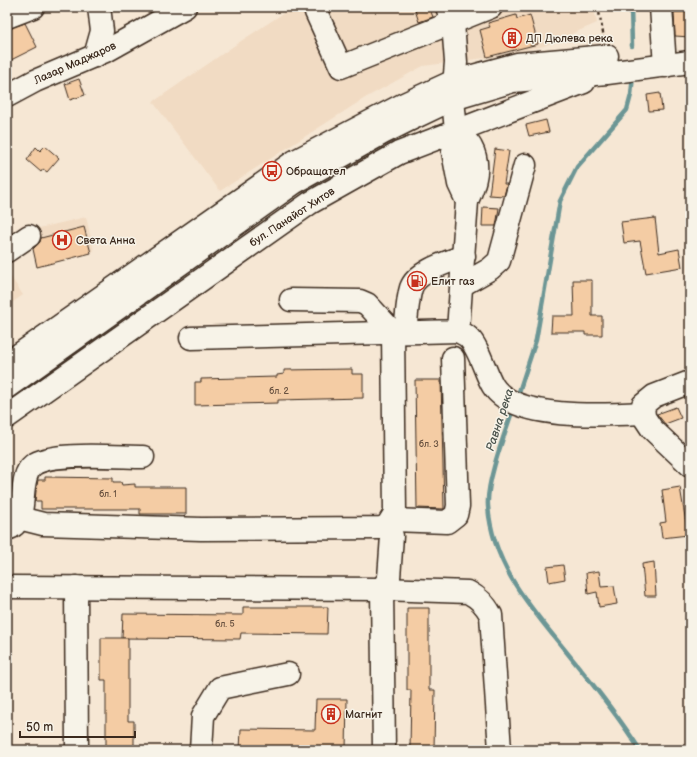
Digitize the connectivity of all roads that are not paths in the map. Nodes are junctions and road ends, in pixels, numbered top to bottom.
1 (33, 7) edge
2 (99, 7) edge
3 (185, 7) edge
4 (491, 7) edge
5 (661, 7) edge
6 (316, 12) dead end
7 (450, 15) edge
8 (7, 17) edge
9 (95, 56) junction
10 (690, 62) edge
11 (607, 64) junction
12 (664, 66) junction
13 (454, 90) junction
14 (7, 96) edge
15 (456, 131) junction
16 (525, 164) dead end
17 (30, 236) dead end
18 (7, 251) edge
19 (464, 256) junction
20 (462, 285) junction
21 (290, 300) dead end
22 (458, 331) junction
23 (399, 332) junction
24 (192, 338) dead end
25 (453, 358) dead end
26 (7, 363) edge
27 (690, 382) edge
28 (7, 387) edge
29 (643, 413) junction
30 (7, 417) edge
31 (143, 456) dead end
32 (690, 465) edge
33 (390, 523) junction
34 (13, 524) edge
35 (7, 587) edge
36 (76, 587) junction
37 (382, 589) junction
38 (288, 674) dead end
39 (77, 750) edge
40 (201, 750) edge
41 (384, 750) edge
42 (500, 750) edge

1 - 8 street
2 - 9 street
3 - 9 street, Лазар Маджаров
4 - 7 street
5 - 12 street
6 - 7 street
7 - 13 street
9 - 14 street, Лазар Маджаров
10 - 12 street, бул. Панайот Хитов
11 - 12 street, бул. Панайот Хитов
11 - 13 street, бул. Панайот Хитов
11 - 15 street, бул. Панайот Хитов
13 - 15 street
13 - 26 street
13 - 28 street, бул. Панайот Хитов
15 - 19 street
15 - 30 street, бул. Панайот Хитов
16 - 20 street
17 - 18 street
19 - 20 street
19 - 23 street
20 - 22 street
21 - 23 street
22 - 23 street
22 - 29 street
23 - 24 street
23 - 33 street
25 - 33 street
27 - 29 street
29 - 32 street
31 - 34 street
33 - 34 street
33 - 37 street
35 - 36 street
36 - 37 street
36 - 39 street
37 - 41 street
37 - 42 street
38 - 40 street

